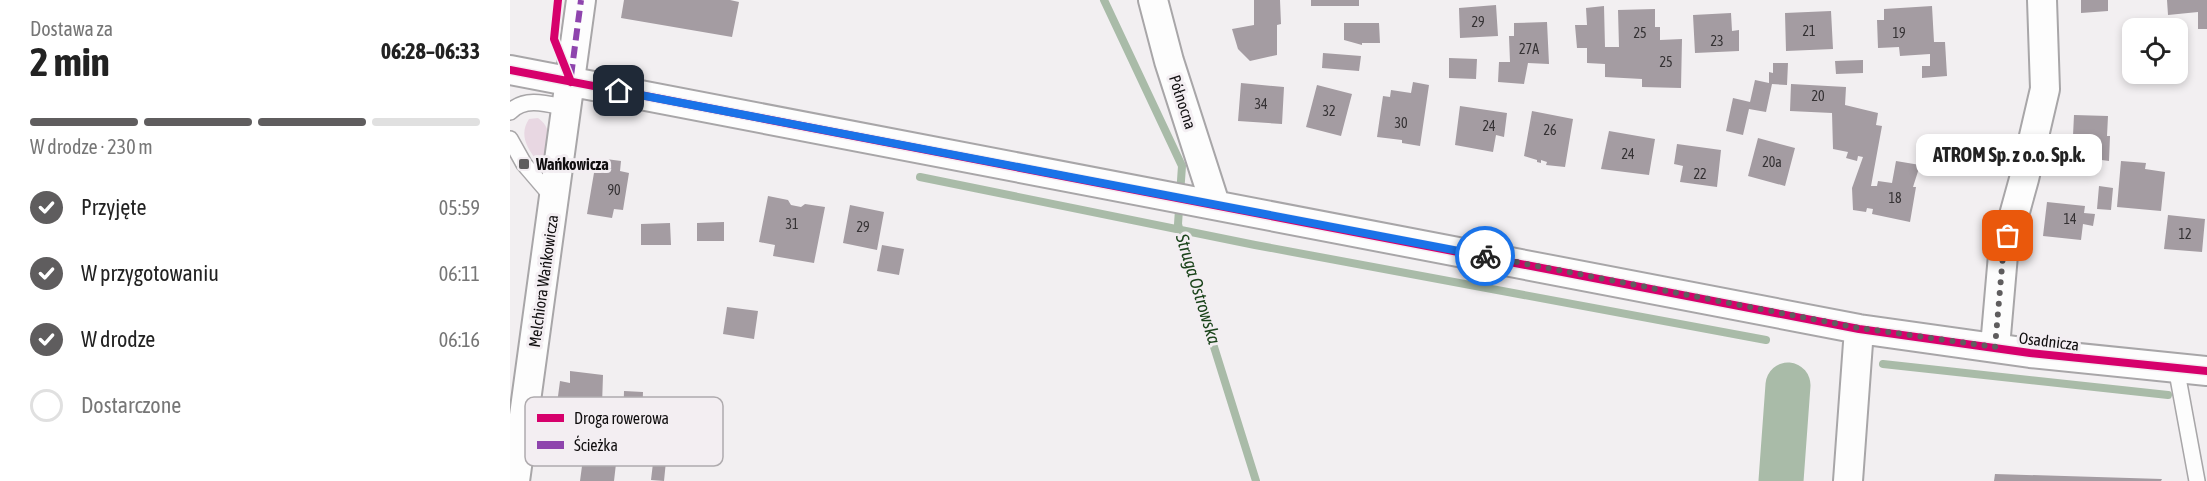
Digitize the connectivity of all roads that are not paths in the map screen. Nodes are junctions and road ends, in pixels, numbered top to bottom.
1 (581, 0) edge
2 (1153, 0) edge
3 (2042, 0) edge
4 (510, 70) edge
5 (569, 95) junction
6 (510, 112) edge
7 (510, 139) edge
8 (554, 199) junction
9 (1215, 204) junction
10 (1859, 328) junction
11 (1995, 347) junction
12 (2176, 368) junction
13 (2207, 371) edge
14 (527, 397) edge
15 (525, 409) edge
16 (515, 481) edge
17 (1848, 481) edge
18 (2197, 481) edge

1 - 5 street, Melchiora Wańkowicza
2 - 9 street, Północna
3 - 11 street
4 - 5 street, Osadnicza
5 - 6 lane
5 - 8 street, Melchiora Wańkowicza
5 - 9 street, Osadnicza
7 - 8 lane
8 - 14 street, Melchiora Wańkowicza
9 - 10 street, Osadnicza
10 - 11 street, Osadnicza
10 - 17 street
11 - 12 street, Osadnicza
12 - 13 street, Osadnicza
12 - 18 lane
15 - 16 street, Melchiora Wańkowicza

